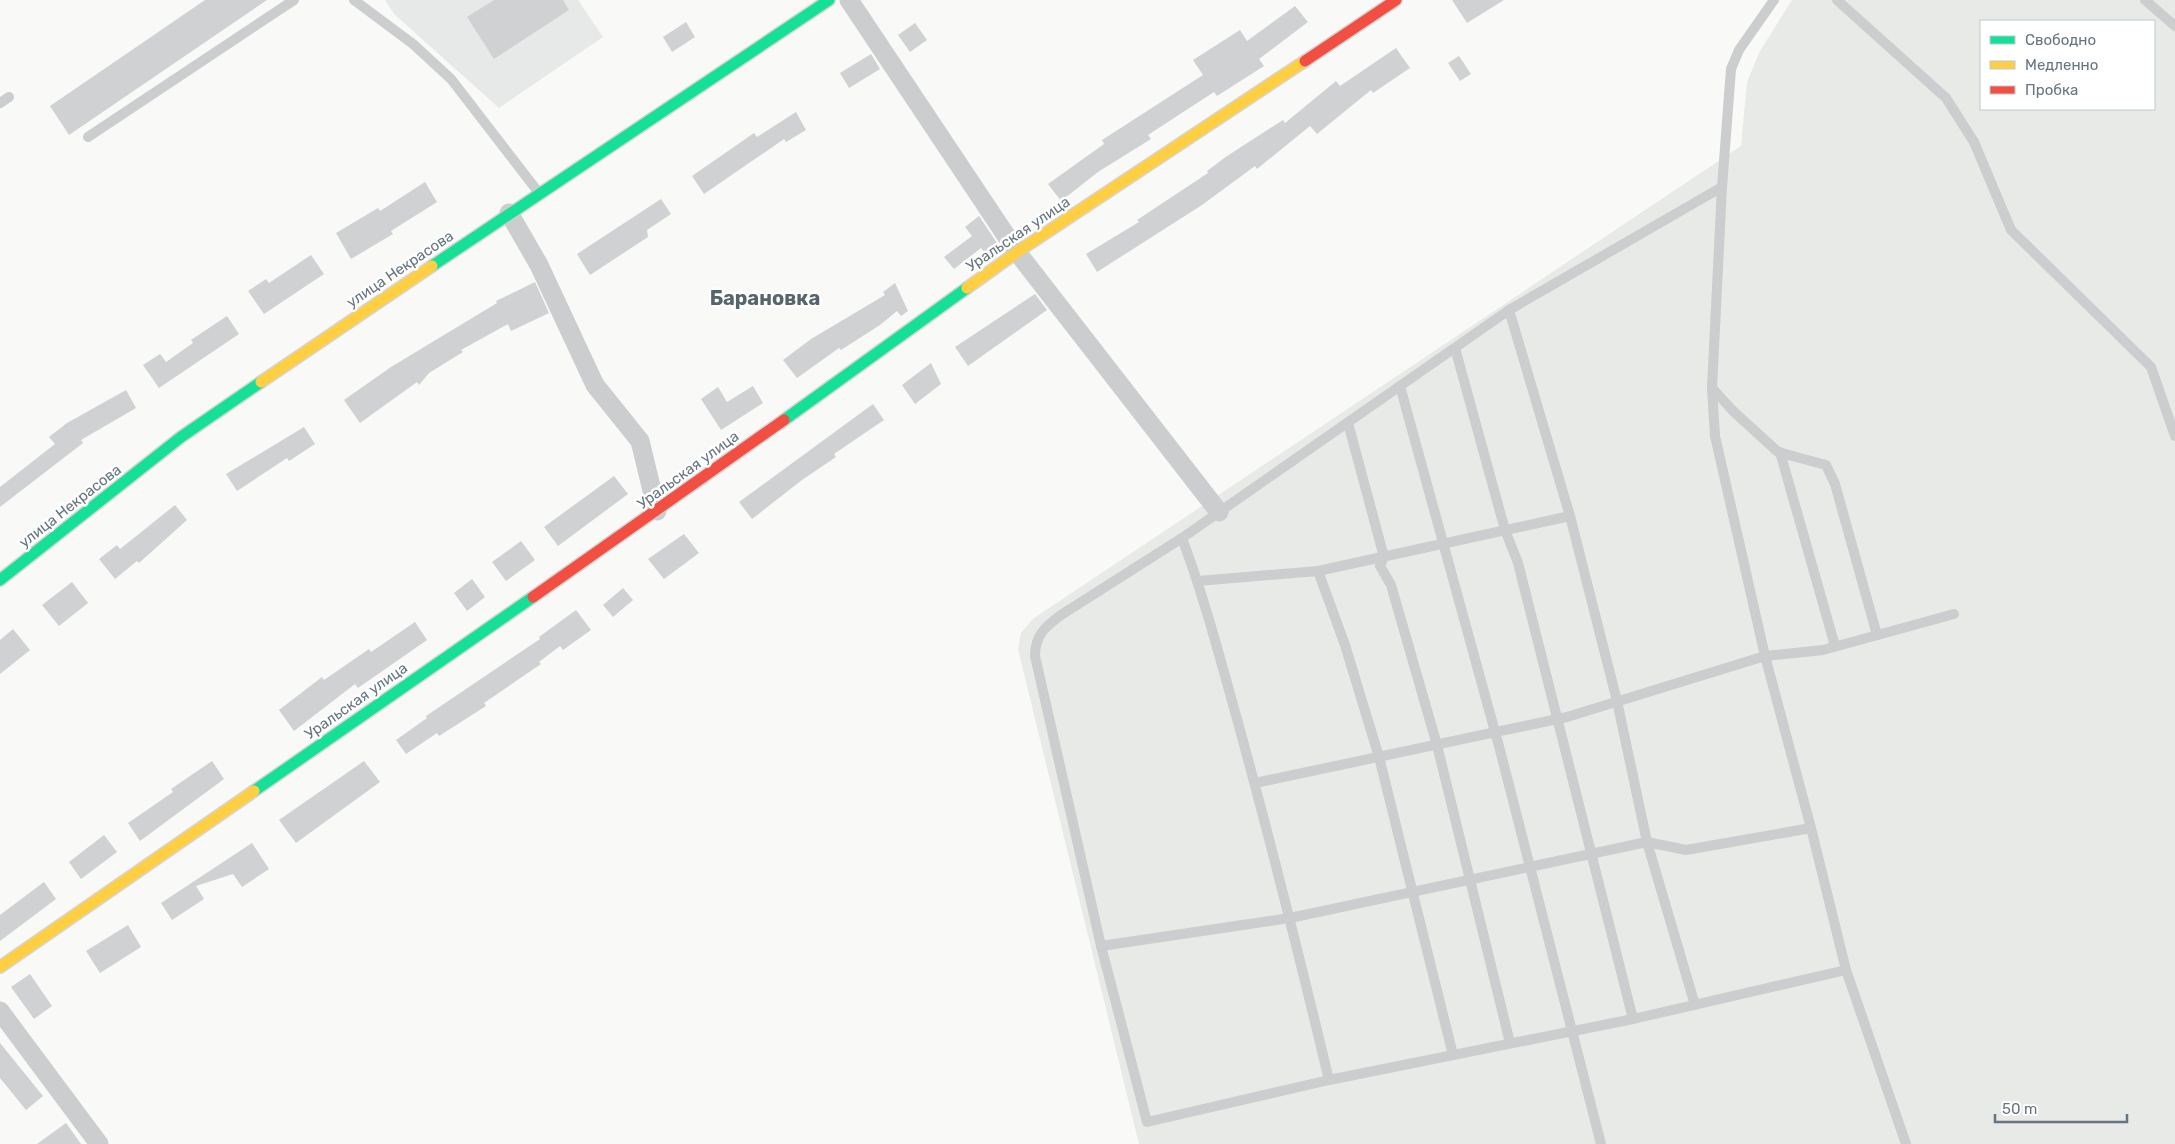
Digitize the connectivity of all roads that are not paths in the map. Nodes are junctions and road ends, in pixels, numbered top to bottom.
1 (294, 0) edge
2 (354, 0) edge
3 (829, 0) edge
4 (849, 0) edge
5 (1396, 0) edge
6 (1774, 0) edge
7 (1837, 0) edge
8 (2145, 0) edge
9 (2175, 26) edge
10 (9, 97) dead end
11 (0, 103) edge
12 (88, 137) dead end
13 (1722, 187) junction
14 (539, 193) junction
15 (509, 213) junction
16 (1017, 252) junction
17 (1510, 310) junction
18 (1456, 348) junction
19 (1400, 386) junction
20 (1712, 388) junction
21 (1348, 423) junction
22 (2175, 436) edge
23 (1780, 452) junction
24 (657, 511) junction
25 (1219, 512) junction
26 (1570, 516) junction
27 (1504, 530) junction
28 (1182, 538) junction
29 (1442, 544) junction
30 (1384, 557) junction
31 (1318, 571) junction
32 (0, 580) edge
33 (1198, 581) junction
34 (1954, 614) dead end
35 (1877, 635) junction
36 (1835, 646) junction
37 (1765, 656) junction
38 (1617, 701) junction
39 (1557, 719) junction
40 (1495, 732) junction
41 (1437, 745) junction
42 (1379, 758) junction
43 (1255, 783) junction
44 (1811, 828) junction
45 (1647, 842) junction
46 (1592, 854) junction
47 (1530, 867) junction
48 (1469, 880) junction
49 (1414, 891) junction
50 (1290, 918) junction
51 (1101, 946) junction
52 (0, 967) edge
53 (1846, 970) junction
54 (1695, 1005) junction
55 (0, 1011) edge
56 (1633, 1019) junction
57 (1570, 1031) junction
58 (1510, 1043) junction
59 (1453, 1055) junction
60 (1329, 1080) junction
61 (99, 1144) edge
62 (1601, 1144) edge
63 (1906, 1144) edge

1 - 12 lane
2 - 14 lane
3 - 14 street, улица Некрасова
4 - 16 street
5 - 16 street, Уральская улица
6 - 13 lane
7 - 22 lane
8 - 9 lane
10 - 11 lane
13 - 17 lane
13 - 20 lane
14 - 15 street, улица Некрасова
15 - 24 street
15 - 32 street, улица Некрасова
16 - 24 street, Уральская улица
16 - 25 street
17 - 18 lane
17 - 26 lane
18 - 19 lane
18 - 27 lane
19 - 21 lane
19 - 29 lane
20 - 23 lane
20 - 37 lane
21 - 25 lane
21 - 30 lane
23 - 35 lane
23 - 36 lane
24 - 52 street, Уральская улица
25 - 28 lane
26 - 27 lane
26 - 38 lane
27 - 29 lane
27 - 39 lane
28 - 33 lane
28 - 51 lane
29 - 30 lane
29 - 40 lane
30 - 31 lane
30 - 41 lane
31 - 33 lane
31 - 42 lane
33 - 43 lane
34 - 35 lane
35 - 36 lane
36 - 37 lane
37 - 38 lane
37 - 44 lane
38 - 39 lane
38 - 45 lane
39 - 40 lane
39 - 46 lane
40 - 41 lane
40 - 47 lane
41 - 42 lane
41 - 48 lane
42 - 43 lane
42 - 49 lane
43 - 50 lane
44 - 45 lane
44 - 53 lane
45 - 46 lane
45 - 54 lane
46 - 47 lane
46 - 56 lane
47 - 48 lane
47 - 57 lane
48 - 49 lane
48 - 58 lane
49 - 50 lane
49 - 59 lane
50 - 51 lane
50 - 60 lane
51 - 60 lane
53 - 54 lane
53 - 63 lane
54 - 56 lane
55 - 61 street
56 - 57 lane
57 - 58 lane
57 - 62 lane
58 - 59 lane
59 - 60 lane

